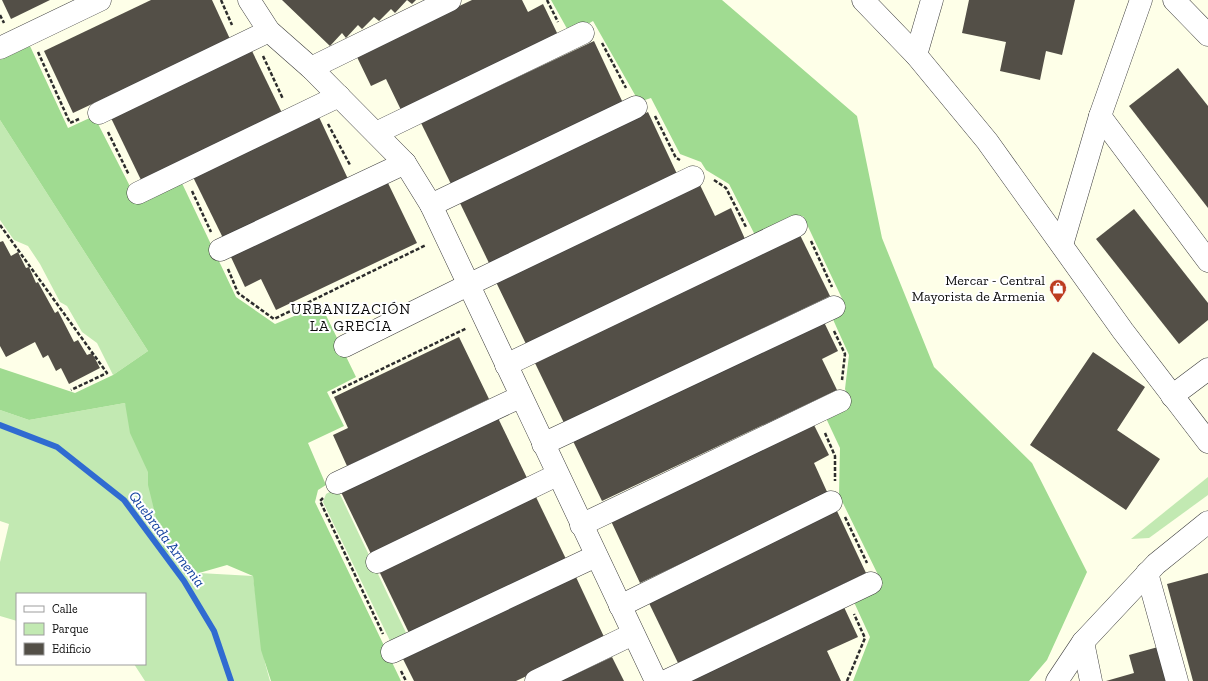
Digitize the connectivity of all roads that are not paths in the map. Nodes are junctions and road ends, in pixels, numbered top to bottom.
1 (100, 0) edge
2 (249, 0) edge
3 (450, 0) edge
4 (863, 0) edge
5 (932, 0) edge
6 (1141, 0) edge
7 (1174, 0) edge
8 (583, 33) road end
9 (1208, 35) edge
10 (255, 38) junction
11 (0, 48) edge
12 (916, 55) junction
13 (311, 68) junction
14 (338, 96) junction
15 (636, 107) road end
16 (99, 113) dead end
17 (1100, 116) junction
18 (376, 133) junction
19 (405, 163) junction
20 (695, 172) road end
21 (138, 193) dead end
22 (430, 205) junction
23 (796, 226) road end
24 (1062, 246) junction
25 (220, 250) dead end
26 (1208, 261) edge
27 (468, 285) junction
28 (829, 309) road end
29 (345, 346) dead end
30 (506, 365) junction
31 (1208, 369) edge
32 (1172, 396) junction
33 (520, 397) junction
34 (840, 401) road end
35 (1208, 442) edge
36 (543, 444) junction
37 (557, 475) junction
38 (337, 483) road end
39 (831, 502) dead end
40 (1208, 522) edge
41 (581, 525) junction
42 (596, 556) junction
43 (377, 562) dead end
44 (1147, 573) junction
45 (871, 583) dead end
46 (620, 606) junction
47 (633, 634) junction
48 (1083, 642) junction
49 (392, 652) road end
50 (536, 681) edge
51 (656, 681) edge
52 (666, 681) edge
53 (1057, 681) edge
54 (1091, 681) edge
55 (1177, 681) edge

1 - 11 street
2 - 10 street
3 - 13 street
4 - 12 street
5 - 12 street
6 - 17 street
7 - 9 street
8 - 18 street
10 - 13 street
10 - 16 street
12 - 24 street
13 - 14 street
14 - 18 street
14 - 21 street
15 - 22 street
17 - 24 street
17 - 26 street
18 - 19 street
19 - 22 street
19 - 25 street
20 - 27 street
22 - 27 street
23 - 30 street
24 - 32 street
27 - 29 street
27 - 30 street
28 - 36 street
30 - 33 street
31 - 32 street
32 - 35 street
33 - 36 street
33 - 38 street
34 - 41 street
36 - 37 street
37 - 41 street
37 - 43 street
39 - 46 street
40 - 44 street
41 - 42 street
42 - 46 street
42 - 49 street
44 - 48 street
44 - 55 street
45 - 52 street
46 - 47 street
47 - 50 street
47 - 51 street
48 - 53 street
48 - 54 street

